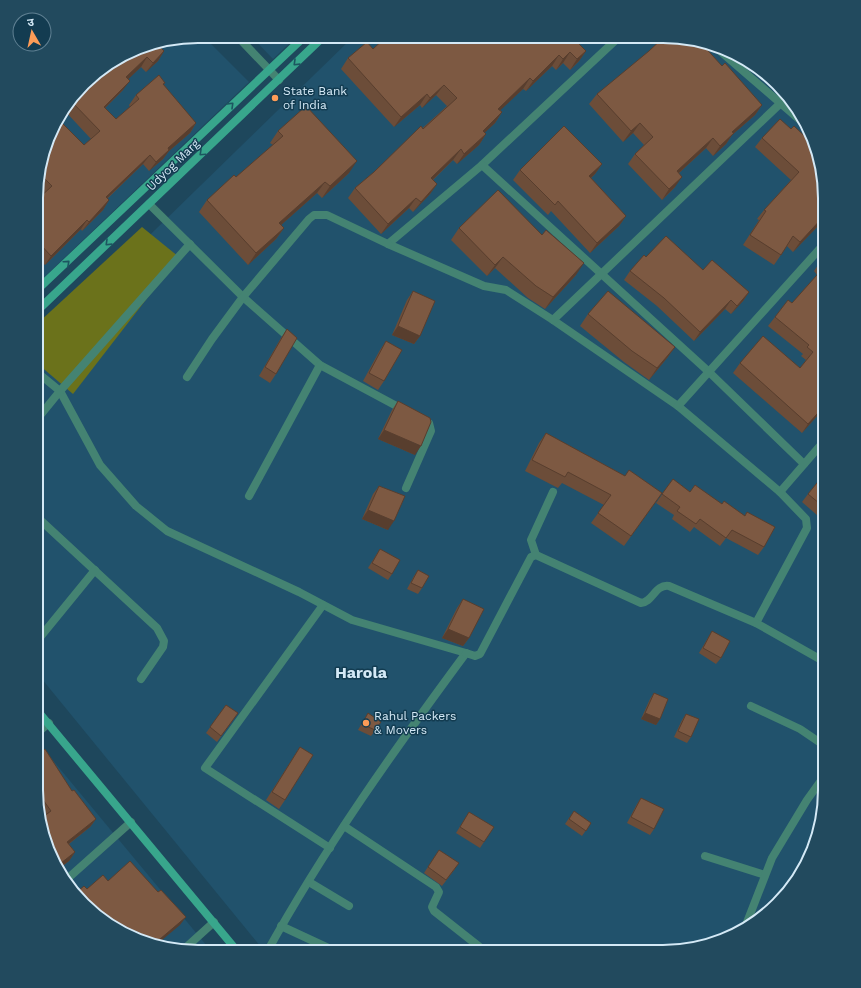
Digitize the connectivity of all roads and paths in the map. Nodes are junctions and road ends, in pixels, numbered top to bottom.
1 (244, 43) edge
2 (297, 43) edge
3 (317, 43) edge
4 (613, 43) edge
5 (728, 57) edge
6 (269, 69) junction
7 (279, 80) junction
8 (783, 101) edge
9 (482, 165) junction
10 (149, 204) junction
11 (190, 244) junction
12 (388, 244) junction
13 (818, 252) edge
14 (602, 275) junction
15 (43, 284) edge
16 (243, 297) junction
17 (43, 305) edge
18 (553, 320) junction
19 (320, 365) junction
20 (709, 372) junction
21 (43, 377) edge
22 (187, 377) dead end
23 (60, 391) junction
24 (678, 406) junction
25 (43, 412) edge
26 (818, 448) edge
27 (804, 464) junction
28 (406, 488) dead end
29 (553, 492) dead end
30 (780, 492) junction
31 (249, 496) dead end
32 (43, 522) edge
33 (536, 555) junction
34 (95, 570) junction
35 (323, 605) junction
36 (756, 623) junction
37 (43, 634) edge
38 (466, 653) junction
39 (818, 658) edge
40 (141, 680) dead end
41 (751, 706) dead end
42 (43, 716) edge
43 (49, 723) junction
44 (43, 728) edge
45 (818, 741) edge
46 (818, 785) edge
47 (131, 822) junction
48 (344, 826) junction
49 (330, 848) junction
50 (705, 856) dead end
51 (765, 875) junction
52 (70, 877) edge
53 (309, 882) junction
54 (349, 906) dead end
55 (748, 920) edge
56 (214, 922) junction
57 (281, 926) junction
58 (189, 945) edge
59 (232, 945) edge
60 (271, 945) edge
61 (322, 945) edge
62 (477, 945) edge

1 - 6 street
2 - 6 street, Udyog Marg
3 -> 7 street, Udyog Marg
4 - 9 street
5 - 8 street
6 - 7 street
15 -> 6 street, Udyog Marg
7 -> 10 street, Udyog Marg
8 - 14 street
9 - 12 street
9 - 14 street
10 - 11 street
10 -> 17 street, Udyog Marg
11 - 16 street
11 - 23 street
12 - 16 street
12 - 18 street
13 - 20 street
14 - 18 street
14 - 20 street
16 - 19 street
16 - 22 street
18 - 24 street
19 - 28 street
19 - 31 street
20 - 24 street
20 - 27 street
21 - 23 street
23 - 25 street
23 - 35 street
24 - 30 street
26 - 27 street
27 - 30 street
29 - 33 street
30 - 36 street
32 - 34 street
33 - 36 street
33 - 38 street
34 - 37 street
34 - 40 street
35 - 38 street
35 - 49 street
36 - 39 street
38 - 48 street
41 - 45 street
42 - 43 street
43 - 44 street
43 - 47 street
46 - 51 street
47 - 52 street
47 - 56 street
48 - 49 street
48 - 62 street
49 - 53 street
50 - 51 street
51 - 55 street
53 - 54 street
53 - 57 street
56 - 58 street
56 - 59 street
57 - 60 street
57 - 61 street

